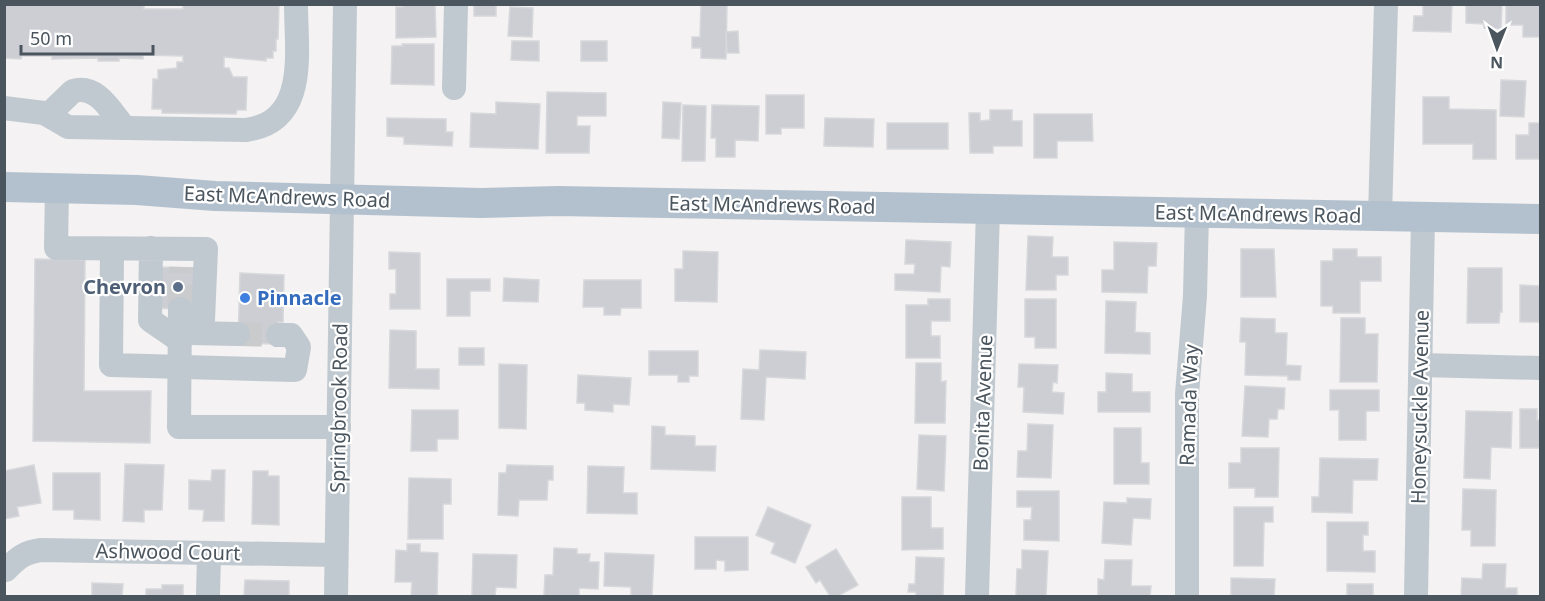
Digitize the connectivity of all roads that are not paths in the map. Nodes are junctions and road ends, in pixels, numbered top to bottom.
1 (296, 4) edge
2 (345, 4) edge
3 (456, 4) edge
4 (1386, 4) edge
5 (454, 88) dead end
6 (4, 108) edge
7 (48, 115) junction
8 (125, 128) junction
9 (4, 187) edge
10 (57, 188) junction
11 (343, 200) junction
12 (988, 209) junction
13 (1197, 213) junction
14 (1380, 216) junction
15 (1423, 217) junction
16 (1540, 219) edge
17 (112, 249) junction
18 (151, 249) junction
19 (180, 309) tunnel mouth
20 (238, 334) tunnel mouth
21 (278, 334) tunnel mouth
22 (184, 337) junction
23 (1421, 365) junction
24 (179, 367) junction
25 (1540, 368) edge
26 (339, 427) junction
27 (209, 554) junction
28 (336, 555) junction
29 (6, 570) dead end
30 (208, 597) edge
31 (336, 597) edge
32 (977, 597) edge
33 (1187, 597) edge
34 (1416, 597) edge

1 - 8 street
2 - 11 street, Springbrook Road
3 - 5 street
4 - 14 street
6 - 7 street
7 - 8 street
7 - 8 street
9 - 10 main road, East McAndrews Road
10 - 11 main road, East McAndrews Road
10 - 17 street
11 - 12 main road, East McAndrews Road
11 - 26 street, Springbrook Road
12 - 13 main road, East McAndrews Road
12 - 32 street, Bonita Avenue
13 - 14 main road, East McAndrews Road
13 - 33 street, Ramada Way
14 - 15 main road, East McAndrews Road
15 - 16 main road, East McAndrews Road
15 - 23 street, Honeysuckle Avenue
17 - 18 street
17 - 24 street
18 - 22 street
18 - 22 street
19 - 22 street
20 - 22 street
21 - 24 street
22 - 24 street
23 - 25 street
23 - 34 street, Honeysuckle Avenue
24 - 26 street
26 - 28 street, Springbrook Road
27 - 28 street, Ashwood Court
27 - 29 street, Ashwood Court
27 - 30 street
28 - 31 street, Springbrook Road

